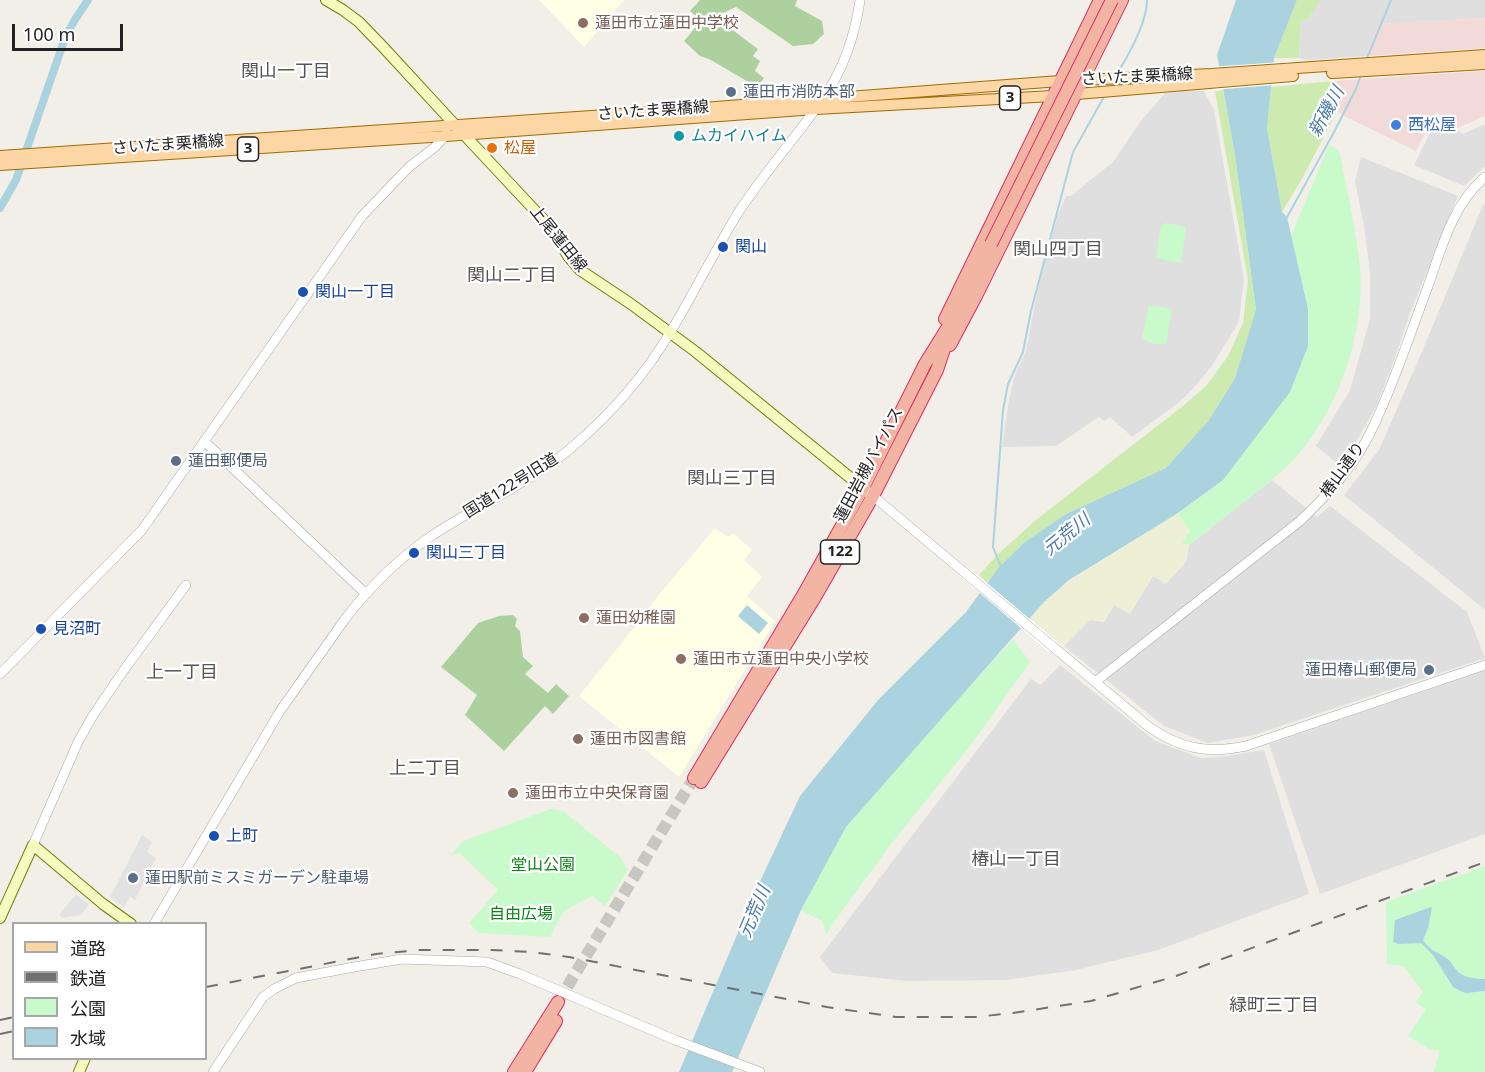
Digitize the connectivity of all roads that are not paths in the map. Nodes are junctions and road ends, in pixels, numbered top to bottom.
1 (326, 0) edge
2 (860, 0) edge
3 (1100, 0) edge
4 (1112, 0) edge
5 (1122, 0) edge
6 (1485, 55) edge
7 (1485, 63) edge
8 (1297, 72) junction
9 (1211, 78) junction
10 (1083, 80) junction
11 (1060, 81) junction
12 (1076, 94) junction
13 (1053, 96) junction
14 (824, 98) junction
15 (816, 109) junction
16 (454, 125) junction
17 (464, 135) junction
18 (446, 136) junction
19 (33, 158) junction
20 (5, 160) edge
21 (1485, 177) edge
22 (958, 311) junction
23 (670, 333) junction
24 (925, 364) junction
25 (937, 370) junction
26 (204, 441) junction
27 (868, 492) junction
28 (186, 585) dead end
29 (366, 594) junction
30 (1485, 665) edge
31 (0, 674) edge
32 (1095, 682) junction
33 (698, 780) tunnel mouth
34 (33, 845) junction
35 (0, 918) edge
36 (128, 922) edge
37 (155, 922) edge
38 (758, 1071) edge
39 (213, 1072) edge
40 (514, 1072) edge
41 (525, 1072) edge

1 - 16 main road, 上尾蓮田線
2 - 14 street, 国道122号旧道
3 - 11 highway, 122
4 - 22 highway, 蓮田岩槻バイパス / 122, bridge
5 - 10 highway, 122
6 - 8 main road, さいたま栗橋線 / 3
7 - 8 main road, さいたま栗橋線 / 3
8 - 9 main road, さいたま栗橋線 / 3
9 - 10 main road, さいたま栗橋線 / 3
9 - 12 main road, さいたま栗橋線 / 3
10 - 11 main road, さいたま栗橋線 / 3
10 - 12 highway, 122
11 - 13 highway, 122
11 - 14 main road, さいたま栗橋線 / 3
12 - 13 main road, さいたま栗橋線 / 3
12 - 25 highway, 122
13 - 15 main road, さいたま栗橋線 / 3
13 - 24 highway, 122
14 - 15 street, 国道122号旧道
14 - 16 main road, さいたま栗橋線 / 3
15 - 17 main road, さいたま栗橋線 / 3
15 - 23 street, 国道122号旧道
16 - 17 main road, 上尾蓮田線
16 - 18 street
16 - 19 main road, さいたま栗橋線 / 3
17 - 18 main road, さいたま栗橋線 / 3
17 - 23 main road, 上尾蓮田線
18 - 19 main road, さいたま栗橋線 / 3
18 - 26 street
19 - 20 main road, さいたま栗橋線 / 3
21 - 32 street, 椿山通り
22 - 24 highway, 蓮田岩槻バイパス / 122
22 - 25 highway, 蓮田岩槻バイパス / 122
23 - 27 main road, 上尾蓮田線
23 - 29 street, 国道122号旧道
24 - 27 highway, 蓮田岩槻バイパス / 122
25 - 27 highway, 蓮田岩槻バイパス / 122
26 - 29 street
26 - 31 street
27 - 32 street
27 - 33 highway, 蓮田岩槻バイパス / 122
28 - 34 street
29 - 37 street, 国道122号旧道
30 - 32 street
34 - 35 main road
34 - 36 main road
38 - 39 street
40 - 41 highway

